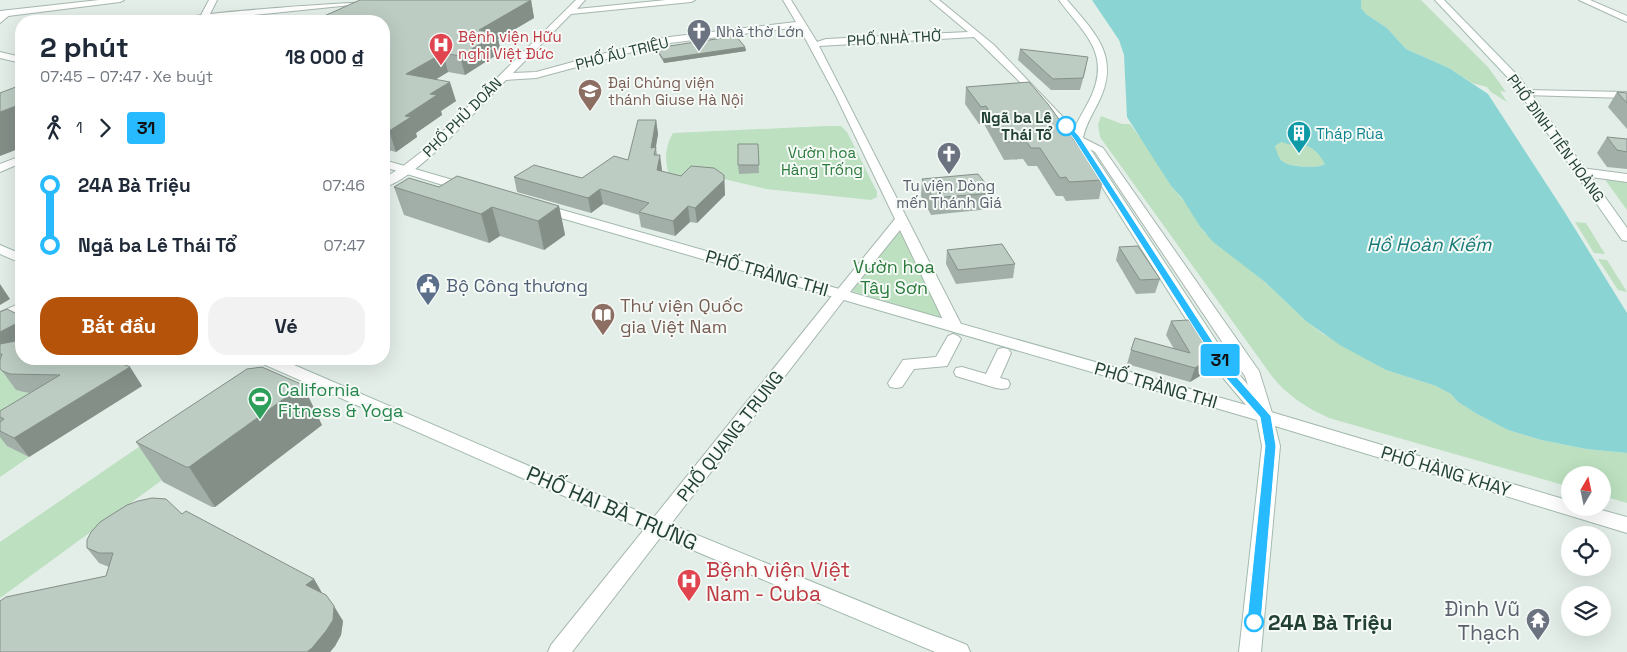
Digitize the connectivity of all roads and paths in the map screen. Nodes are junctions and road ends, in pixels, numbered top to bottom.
1 (120, 0) edge
2 (213, 0) edge
3 (581, 0) edge
4 (691, 0) edge
5 (787, 0) edge
6 (934, 0) edge
7 (1063, 0) edge
8 (1439, 0) edge
9 (1583, 0) edge
10 (110, 1) edge
11 (569, 12) junction
12 (358, 13) edge
13 (3, 14) edge
14 (205, 15) edge
15 (224, 15) edge
16 (1627, 18) edge
17 (0, 20) edge
18 (803, 24) junction
19 (974, 34) junction
20 (814, 45) junction
21 (0, 55) edge
22 (15, 59) edge
23 (502, 77) junction
24 (1525, 93) junction
25 (1627, 95) edge
26 (1077, 138) junction
27 (15, 162) edge
28 (390, 165) edge
29 (0, 168) edge
30 (406, 170) junction
31 (1581, 172) junction
32 (1627, 178) edge
33 (390, 179) edge
34 (475, 190) edge
35 (527, 205) edge
36 (901, 220) junction
37 (1627, 236) edge
38 (0, 249) edge
39 (15, 256) edge
40 (840, 294) junction
41 (15, 310) edge
42 (0, 318) edge
43 (954, 332) junction
44 (1002, 353) dead end
45 (281, 365) edge
46 (962, 372) dead end
47 (896, 383) dead end
48 (1265, 416) junction
49 (1627, 525) edge
50 (658, 528) junction
51 (559, 652) edge
52 (959, 652) edge
53 (1250, 652) edge

1 - 10 street
2 - 14 street
3 - 11 street, PHỐ PHỦ DOÃN
4 - 11 street
5 - 18 street
6 - 19 street
7 - 26 street
8 - 24 street, PHỐ ĐINH TIÊN HOÀNG
9 - 16 street
10 - 13 street
11 - 23 street, PHỐ PHỦ DOÃN
12 - 15 street
13 - 17 street
18 - 20 street
18 - 23 street, PHỐ ẤU TRIỆU
19 - 20 street, PHỐ NHÀ THỜ
19 - 26 street
20 - 36 street
21 - 22 street
23 - 30 street, PHỐ PHỦ DOÃN
24 - 25 street
24 - 31 street, PHỐ ĐINH TIÊN HOÀNG
26 - 48 street
26 - 48 street
27 - 29 street
28 - 30 street
30 - 33 street, PHỐ PHỦ DOÃN
30 - 34 street
31 - 32 street
31 - 37 street, PHỐ ĐINH TIÊN HOÀNG
35 - 40 street, PHỐ TRÀNG THI
36 - 40 street, PHỐ QUANG TRUNG
36 - 43 street
38 - 39 street
40 - 43 street, PHỐ TRÀNG THI
40 - 50 street, PHỐ QUANG TRUNG
41 - 42 street
43 - 47 street
43 - 48 street, PHỐ TRÀNG THI
44 - 46 street
45 - 50 street, PHỐ HAI BÀ TRƯNG
48 - 49 street, PHỐ HÀNG KHAY
48 - 53 street
50 - 51 street, PHỐ QUANG TRUNG
50 - 52 street, PHỐ HAI BÀ TRƯNG

